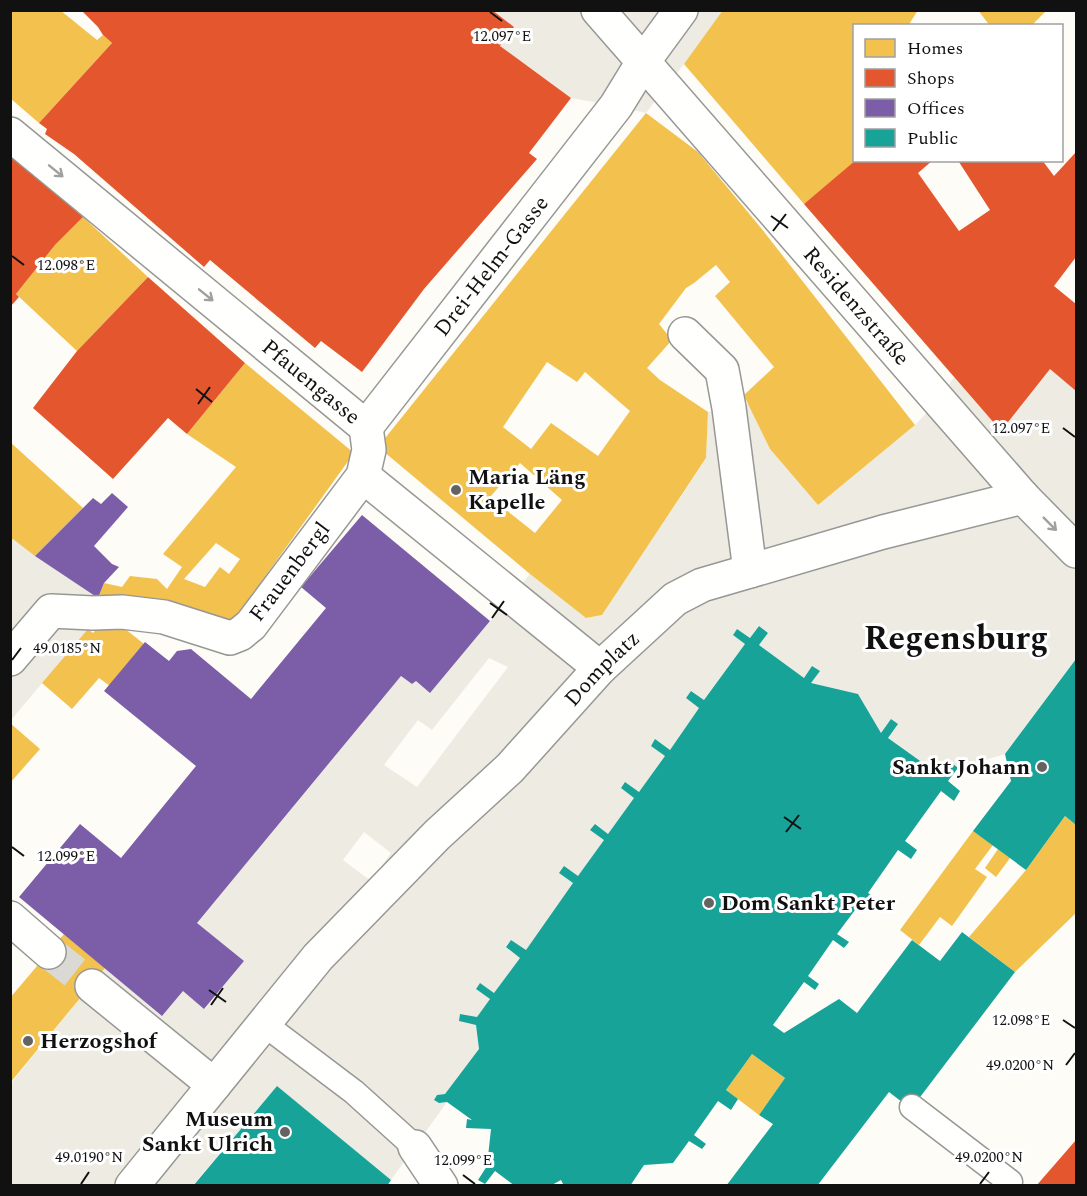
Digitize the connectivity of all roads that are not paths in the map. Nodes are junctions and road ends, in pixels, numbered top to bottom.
1 (598, 10) edge
2 (681, 10) edge
3 (643, 62) junction
4 (10, 134) edge
5 (685, 334) dead end
6 (366, 427) junction
7 (363, 476) junction
8 (1023, 497) junction
9 (1077, 550) edge
10 (750, 571) junction
11 (10, 659) edge
12 (600, 668) junction
13 (10, 918) edge
14 (49, 952) tunnel mouth
15 (92, 986) tunnel mouth
16 (264, 1024) junction
17 (223, 1073) junction
18 (912, 1107) dead end
19 (415, 1147) joint
20 (132, 1185) edge
21 (441, 1185) edge
22 (1007, 1185) edge

1 - 3 street, Residenzstraße
2 - 3 street, Drei-Helm-Gasse
3 - 6 street, Drei-Helm-Gasse
3 - 8 street, Residenzstraße
4 -> 6 street, Pfauengasse
5 - 10 street
6 - 7 street, Pfauengasse
7 - 11 street, Frauenbergl
7 - 12 street
8 -> 9 street
8 - 10 street, Domplatz
10 - 12 street, Domplatz
12 - 16 street, Domplatz
13 - 14 street
15 - 17 street
16 - 17 street, Domplatz
16 - 19 lane
17 - 20 street, Domplatz
18 - 22 lane
19 - 21 street

